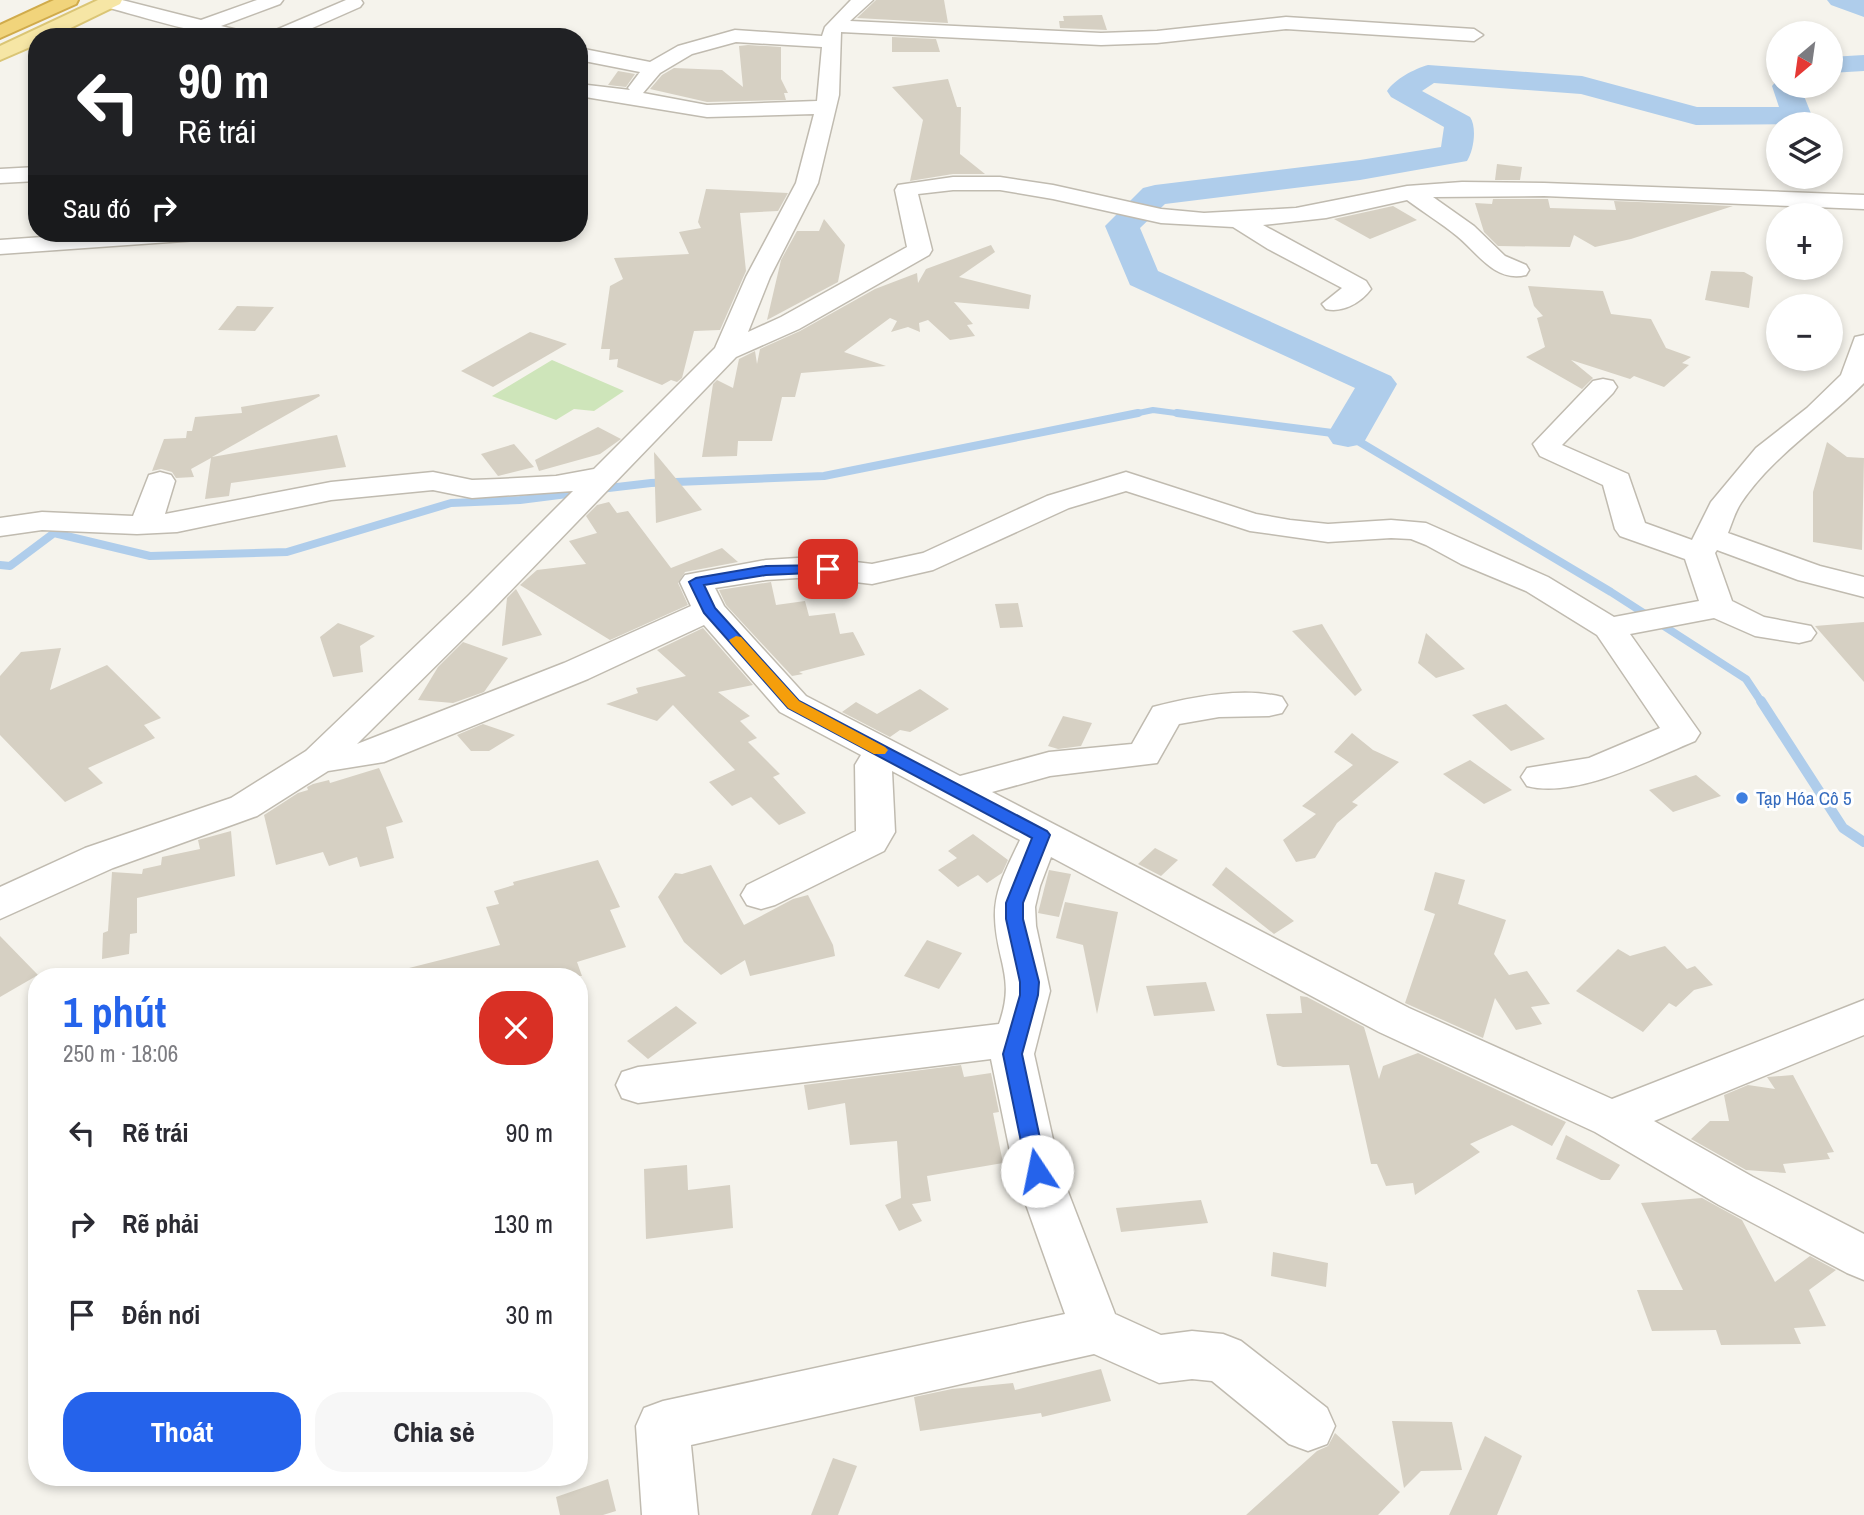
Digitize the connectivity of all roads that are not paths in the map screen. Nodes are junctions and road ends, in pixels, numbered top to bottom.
1 (33, 0) edge
2 (69, 0) edge
3 (274, 0) edge
4 (864, 0) edge
5 (110, 1) edge
6 (354, 3) dead end
7 (0, 15) edge
8 (54, 28) edge
9 (206, 28) joint
10 (297, 28) edge
11 (0, 32) edge
12 (834, 34) junction
13 (1474, 35) dead end
14 (28, 41) edge
15 (0, 54) edge
16 (588, 56) edge
17 (653, 69) junction
18 (588, 91) edge
19 (631, 97) junction
20 (826, 107) junction
21 (28, 174) edge
22 (0, 176) edge
23 (1412, 193) junction
24 (1864, 202) edge
25 (1237, 219) junction
26 (71, 242) edge
27 (0, 247) edge
28 (1517, 270) dead end
29 (1335, 304) dead end
30 (1864, 343) edge
31 (727, 351) junction
32 (1603, 387) dead end
33 (160, 481) dead end
34 (593, 485) junction
35 (146, 524) junction
36 (0, 527) edge
37 (1704, 545) junction
38 (1864, 587) edge
39 (1718, 607) junction
40 (709, 610) junction
41 (1638, 623) junction
42 (1799, 633) dead end
43 (1269, 705) dead end
44 (883, 752) junction
45 (319, 760) junction
46 (1541, 777) dead end
47 (954, 790) junction
48 (1041, 835) junction
49 (761, 895) dead end
50 (0, 904) edge
51 (1864, 1017) edge
52 (1015, 1039) junction
53 (638, 1085) dead end
54 (1611, 1119) junction
55 (1864, 1258) edge
56 (1096, 1330) junction
57 (1308, 1426) dead end
58 (670, 1515) edge

1 - 7 highway
2 - 11 highway
3 - 9 street
4 - 12 street
5 - 8 main road
5 - 9 street
6 - 10 street
12 - 13 street
12 - 17 street
12 - 20 street
14 - 15 main road
16 - 17 street
17 - 19 street
18 - 19 street
19 - 20 street
20 - 31 street
21 - 22 street
23 - 24 street
23 - 25 street
23 - 28 street
25 - 29 street
25 - 31 street
26 - 27 street
30 - 37 street
31 - 34 street
32 - 37 street
33 - 35 street
34 - 35 street
34 - 45 street
35 - 36 street
37 - 38 street
37 - 39 street
39 - 41 street
39 - 42 street
40 - 41 street
40 - 44 street
40 - 45 street
41 - 46 street
43 - 47 street
44 - 47 street
44 - 49 street
45 - 50 street
47 - 48 street
48 - 52 street
48 - 54 street
51 - 54 street
52 - 53 street
52 - 56 street
54 - 55 street
56 - 57 street
56 - 58 street

